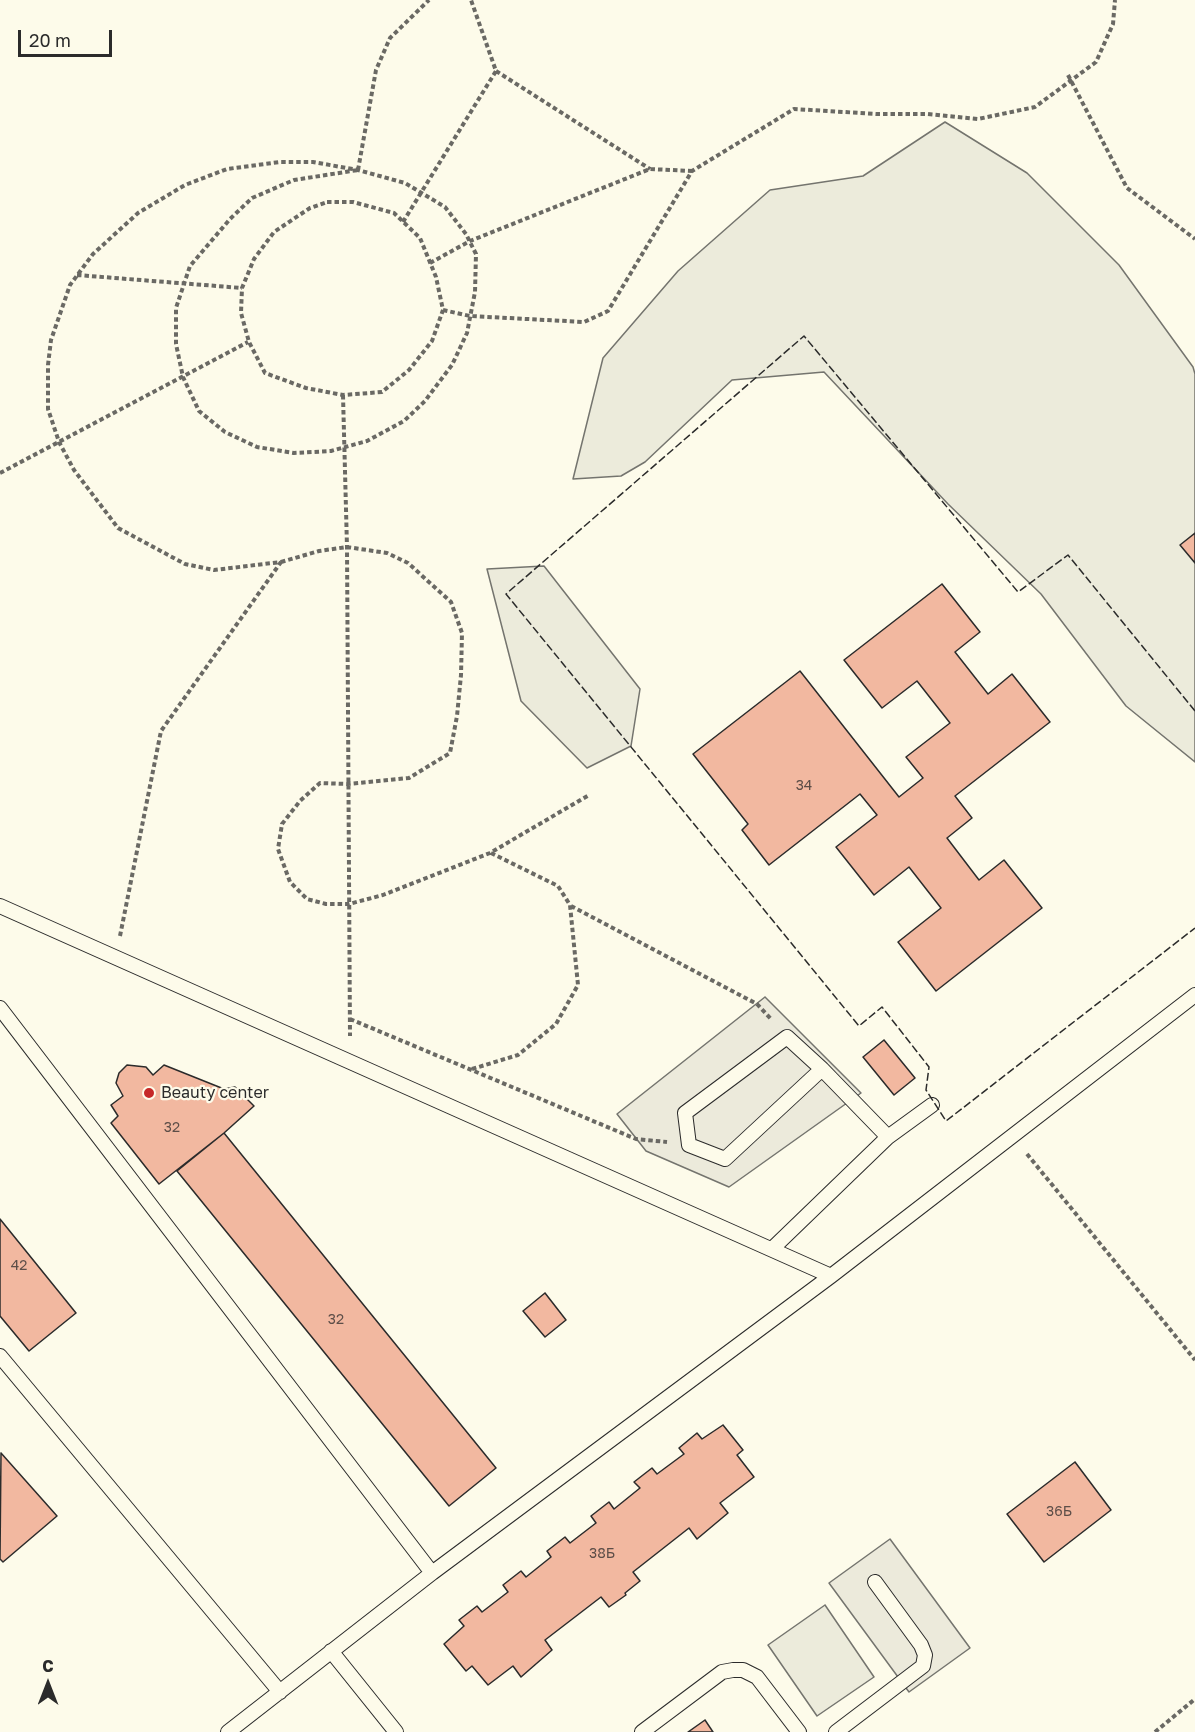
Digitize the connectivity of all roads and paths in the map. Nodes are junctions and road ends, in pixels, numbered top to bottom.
1 (429, 0) edge
2 (471, 0) edge
3 (1115, 0) edge
4 (496, 71) junction
5 (1068, 75) dead end
6 (650, 169) junction
7 (358, 170) junction
8 (692, 171) junction
9 (421, 192) junction
10 (403, 222) junction
11 (1195, 239) edge
12 (470, 241) junction
13 (430, 262) junction
14 (77, 275) junction
15 (184, 282) junction
16 (242, 288) junction
17 (442, 310) junction
18 (471, 316) junction
19 (249, 342) junction
20 (183, 377) junction
21 (343, 395) junction
22 (59, 442) junction
23 (343, 448) junction
24 (0, 474) edge
25 (348, 547) junction
26 (281, 562) junction
27 (348, 784) junction
28 (589, 795) dead end
29 (490, 853) junction
30 (349, 904) junction
31 (570, 905) junction
32 (0, 906) edge
33 (116, 957) junction
34 (1195, 995) edge
35 (0, 1008) edge
36 (350, 1019) junction
37 (787, 1037) junction
38 (350, 1061) junction
39 (472, 1069) junction
40 (822, 1070) junction
41 (932, 1105) dead end
42 (1012, 1136) junction
43 (888, 1137) junction
44 (689, 1145) junction
45 (773, 1248) junction
46 (831, 1276) junction
47 (0, 1356) edge
48 (1195, 1360) edge
49 (432, 1573) junction
50 (874, 1582) dead end
51 (331, 1651) junction
52 (279, 1692) junction
53 (1195, 1699) edge
54 (228, 1732) edge
55 (396, 1732) edge
56 (642, 1732) edge
57 (799, 1732) edge
58 (836, 1732) edge
59 (1155, 1732) edge

1 - 7 path
2 - 4 path
3 - 8 path
4 - 6 path
4 - 9 path
5 - 11 path
6 - 8 path
6 - 12 path
7 - 9 path
7 - 14 path
7 - 15 path
8 - 18 path
9 - 10 path
9 - 12 path
10 - 13 path
10 - 16 path
12 - 13 path
12 - 18 path
13 - 17 path
14 - 15 path
14 - 22 path
15 - 16 path
15 - 20 path
16 - 19 path
17 - 18 path
17 - 21 path
18 - 23 path
19 - 20 path
19 - 21 path
20 - 22 path
20 - 23 path
21 - 23 path
22 - 24 path
22 - 26 path
23 - 25 path
25 - 26 path
25 - 27 path
25 - 27 path
26 - 33 path
27 - 30 path
27 - 30 path
28 - 29 path
29 - 30 path
29 - 31 path
30 - 36 path
31 - 37 path
31 - 39 path
32 - 33 lane
33 - 38 lane
34 - 42 lane
35 - 49 lane
36 - 38 path
36 - 39 path
37 - 40 lane
37 - 44 lane
38 - 45 lane
39 - 44 path
40 - 43 lane
40 - 44 lane
41 - 43 lane
42 - 46 lane
42 - 48 path
43 - 45 lane
45 - 46 lane
46 - 49 lane
47 - 52 lane
49 - 51 lane
50 - 58 lane
51 - 52 lane
51 - 55 lane
52 - 54 lane
53 - 59 path
56 - 57 lane

